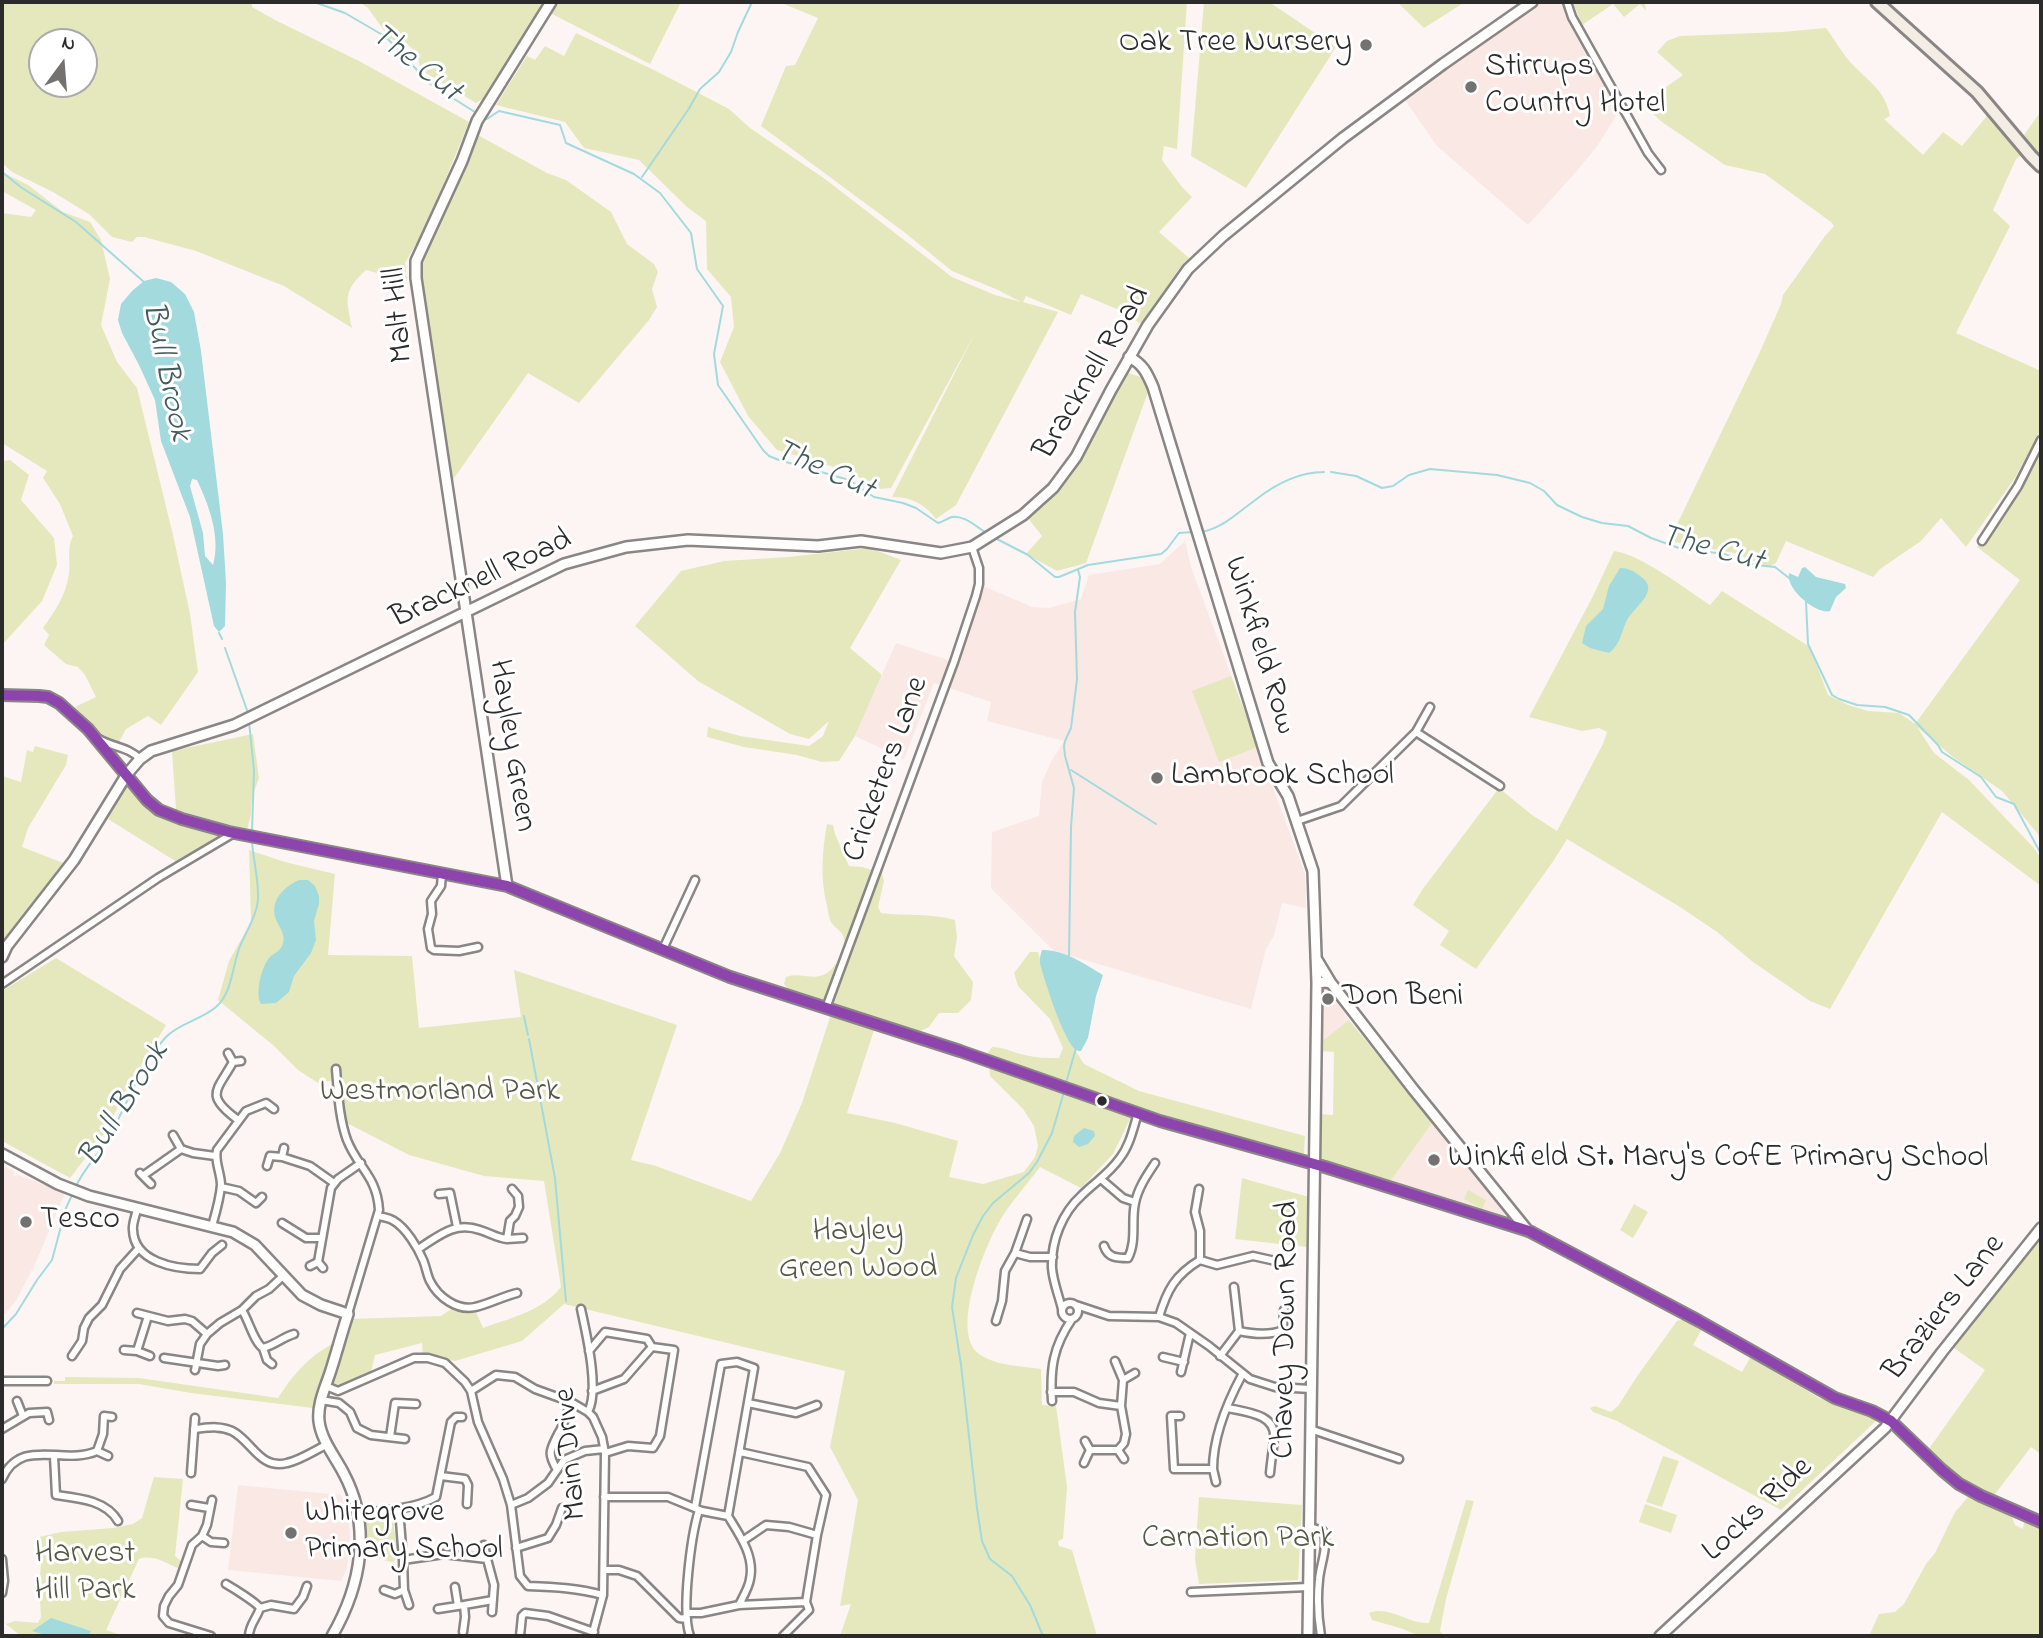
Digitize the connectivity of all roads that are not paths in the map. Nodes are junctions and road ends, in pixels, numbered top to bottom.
1 (551, 2) edge
2 (1532, 2) edge
3 (1567, 2) edge
4 (1877, 2) edge
5 (2041, 166) edge
6 (1661, 170) dead end
7 (1129, 357) junction
8 (2041, 440) edge
9 (1982, 541) dead end
10 (972, 547) junction
11 (466, 613) junction
12 (2, 695) edge
13 (1430, 707) dead end
14 (1416, 732) junction
15 (92, 734) junction
16 (125, 749) junction
17 (151, 751) junction
18 (140, 759) junction
19 (127, 774) junction
20 (1500, 786) dead end
21 (1297, 821) junction
22 (234, 833) junction
23 (442, 874) junction
24 (695, 880) dead end
25 (507, 886) junction
26 (478, 947) dead end
27 (663, 949) junction
28 (2, 957) edge
29 (1315, 957) junction
30 (1317, 983) junction
31 (1331, 983) junction
32 (2, 984) edge
33 (826, 1008) junction
34 (228, 1053) dead end
35 (241, 1061) dead end
36 (233, 1062) junction
37 (336, 1069) dead end
38 (268, 1095) dead end
39 (266, 1103) junction
40 (274, 1109) dead end
41 (1138, 1113) junction
42 (238, 1120) junction
43 (173, 1135) dead end
44 (284, 1148) dead end
45 (181, 1149) junction
46 (2, 1154) edge
47 (215, 1156) junction
48 (282, 1157) junction
49 (361, 1163) junction
50 (1155, 1163) dead end
51 (1315, 1165) junction
52 (267, 1166) dead end
53 (1102, 1180) junction
54 (334, 1183) junction
55 (151, 1184) dead end
56 (221, 1187) junction
57 (512, 1189) dead end
58 (1199, 1189) dead end
59 (439, 1194) dead end
60 (262, 1197) dead end
61 (1135, 1202) junction
62 (137, 1209) junction
63 (378, 1216) junction
64 (1027, 1219) dead end
65 (282, 1223) dead end
66 (212, 1226) junction
67 (457, 1227) junction
68 (2041, 1228) edge
69 (1529, 1231) junction
70 (322, 1238) junction
71 (523, 1238) dead end
72 (507, 1239) junction
73 (222, 1245) dead end
74 (1104, 1246) dead end
75 (139, 1248) junction
76 (418, 1249) junction
77 (1015, 1253) junction
78 (1053, 1257) junction
79 (1200, 1260) junction
80 (1280, 1262) dead end
81 (317, 1265) dead end
82 (200, 1269) junction
83 (283, 1276) junction
84 (202, 1279) dead end
85 (1234, 1287) dead end
86 (1058, 1289) junction
87 (517, 1293) dead end
88 (1073, 1304) junction
89 (581, 1309) dead end
90 (242, 1310) junction
91 (1284, 1310) dead end
92 (1092, 1311) junction
93 (137, 1313) dead end
94 (348, 1314) junction
95 (148, 1316) junction
96 (1068, 1316) junction
97 (1159, 1317) junction
98 (996, 1321) dead end
99 (1239, 1331) junction
100 (294, 1334) dead end
101 (1190, 1334) junction
102 (207, 1335) junction
103 (652, 1347) junction
104 (263, 1348) junction
105 (124, 1350) dead end
106 (137, 1351) junction
107 (589, 1351) junction
108 (72, 1356) dead end
109 (150, 1356) dead end
110 (1220, 1356) junction
111 (1163, 1357) dead end
112 (164, 1358) dead end
113 (1115, 1361) dead end
114 (1184, 1362) junction
115 (272, 1364) dead end
116 (225, 1365) dead end
117 (196, 1366) junction
118 (1181, 1372) dead end
119 (1135, 1373) dead end
120 (1242, 1375) junction
121 (1123, 1380) junction
122 (2, 1381) edge
123 (47, 1381) dead end
124 (326, 1386) junction
125 (1311, 1389) junction
126 (471, 1391) junction
127 (592, 1391) junction
128 (1051, 1392) junction
129 (321, 1400) junction
130 (18, 1401) dead end
131 (1052, 1401) dead end
132 (571, 1402) junction
133 (748, 1403) junction
134 (416, 1404) dead end
135 (817, 1405) dead end
136 (1121, 1406) junction
137 (1228, 1408) junction
138 (588, 1412) junction
139 (23, 1416) junction
140 (1180, 1416) dead end
141 (112, 1417) dead end
142 (462, 1417) dead end
143 (195, 1418) dead end
144 (49, 1420) dead end
145 (1891, 1421) junction
146 (357, 1428) junction
147 (2, 1429) edge
148 (194, 1429) junction
149 (1310, 1429) junction
150 (352, 1435) dead end
151 (390, 1437) junction
152 (405, 1439) dead end
153 (1085, 1441) dead end
154 (328, 1444) junction
155 (1090, 1450) junction
156 (1118, 1450) junction
157 (97, 1451) junction
158 (604, 1451) junction
159 (740, 1452) junction
160 (54, 1456) junction
161 (108, 1456) dead end
162 (1124, 1459) dead end
163 (1399, 1459) dead end
164 (1084, 1463) dead end
165 (5, 1464) edge
166 (1213, 1469) junction
167 (557, 1470) junction
168 (191, 1473) dead end
169 (1270, 1473) dead end
170 (441, 1476) junction
171 (2, 1479) edge
172 (1216, 1482) dead end
173 (604, 1497) junction
174 (212, 1500) dead end
175 (467, 1504) dead end
176 (191, 1505) dead end
177 (511, 1505) junction
178 (209, 1508) junction
179 (399, 1508) junction
180 (562, 1508) dead end
181 (697, 1508) junction
182 (359, 1513) junction
183 (728, 1516) junction
184 (118, 1521) dead end
185 (2041, 1522) edge
186 (1310, 1527) junction
187 (817, 1535) junction
188 (202, 1536) junction
189 (744, 1540) junction
190 (224, 1543) dead end
191 (484, 1545) dead end
192 (516, 1548) junction
193 (487, 1559) junction
194 (2, 1560) edge
195 (404, 1560) junction
196 (604, 1570) junction
197 (226, 1584) dead end
198 (307, 1586) dead end
199 (455, 1587) dead end
200 (1308, 1587) junction
201 (384, 1590) dead end
202 (404, 1590) junction
203 (160, 1591) dead end
204 (1191, 1591) dead end
205 (2, 1593) edge
206 (603, 1595) junction
207 (169, 1597) junction
208 (493, 1600) junction
209 (806, 1602) junction
210 (410, 1605) dead end
211 (461, 1605) junction
212 (739, 1605) junction
213 (260, 1608) junction
214 (438, 1609) dead end
215 (492, 1612) dead end
216 (687, 1616) junction
217 (463, 1632) dead end
218 (593, 1634) edge
219 (687, 1635) edge
220 (211, 1636) edge
221 (248, 1636) edge
222 (332, 1636) edge
223 (520, 1636) edge
224 (783, 1636) edge
225 (1308, 1636) edge
226 (1321, 1636) edge
227 (1660, 1636) edge

1 - 11 main road, Malt Hill
2 - 7 main road, Bracknell Road
3 - 6 street
4 - 5 main road
7 - 10 main road, Bracknell Road
7 - 21 main road, Winkfield Row
8 - 9 street
10 - 11 main road, Bracknell Road
10 - 33 street, Cricketers Lane
11 - 17 main road, Bracknell Road
11 - 25 main road, Hayley Green
12 - 15 main road
13 - 14 street
14 - 20 street
14 - 21 street
15 - 16 street
15 - 19 main road
16 - 17 street
16 - 18 street
17 - 18 main road, Bracknell Road
18 - 19 main road, Bracknell Road
19 - 22 main road
19 - 28 main road, Bracknell Road
21 - 29 main road, Winkfield Row
22 - 23 main road
22 - 32 street
23 - 25 main road
23 - 26 street
24 - 27 street
25 - 27 main road
27 - 33 main road
29 - 30 main road, Winkfield Row
29 - 31 main road
30 - 31 main road
30 - 51 main road, Chavey Down Road
31 - 69 main road
33 - 41 main road
34 - 36 street
35 - 36 street
36 - 42 street
37 - 49 street
38 - 39 street
39 - 40 street
39 - 42 street
41 - 51 main road
41 - 53 street
42 - 47 street
43 - 45 street
44 - 48 street
45 - 47 street
45 - 55 street
46 - 62 main road
47 - 56 street
48 - 52 street
48 - 54 street
49 - 54 street
49 - 63 street
50 - 61 street
51 - 69 main road
51 - 125 main road, Chavey Down Road
53 - 61 street
53 - 78 street
54 - 70 street
56 - 60 street
56 - 66 street
57 - 72 street
58 - 79 street
59 - 67 street
61 - 74 street
62 - 66 main road
62 - 75 street
63 - 76 street
63 - 94 street
64 - 77 street
65 - 70 street
66 - 83 main road
67 - 72 street
67 - 76 street
68 - 145 main road, Braziers Lane
69 - 145 main road
70 - 81 street
71 - 72 street
73 - 82 street
75 - 82 street
75 - 108 street
76 - 87 street
77 - 78 street
77 - 98 street
78 - 86 street
79 - 80 street
79 - 97 street
82 - 84 street
83 - 90 street
83 - 94 main road
85 - 99 street
86 - 88 street
86 - 96 street
88 - 92 street
88 - 96 street
88 - 96 street
89 - 107 street, Main Drive
90 - 102 street
90 - 104 street
91 - 99 street
92 - 96 street
92 - 97 street
93 - 95 street
94 - 124 main road
95 - 102 street
95 - 106 street
96 - 128 street
97 - 101 street
99 - 110 street
100 - 104 street
101 - 110 street
101 - 114 street
102 - 117 street
103 - 107 street
103 - 127 street
103 - 158 street
104 - 115 street
105 - 106 street
106 - 109 street
107 - 127 street, Main Drive
110 - 120 street
111 - 114 street
112 - 117 street
113 - 121 street
114 - 118 street
116 - 117 street
119 - 121 street
120 - 125 street
120 - 137 street
121 - 136 street
122 - 123 street
124 - 126 street
124 - 129 main road
125 - 149 main road, Chavey Down Road
126 - 132 street
126 - 177 street
127 - 138 street, Main Drive
128 - 131 street
128 - 136 street
129 - 146 street
129 - 154 main road
130 - 139 street
132 - 138 street
132 - 167 street
133 - 135 street
133 - 159 street
133 - 181 street
134 - 151 street
136 - 156 street
137 - 166 street
137 - 169 street
138 - 158 street, Main Drive
139 - 144 street
139 - 147 street
140 - 166 street
141 - 157 street
142 - 170 street
143 - 148 street
145 - 185 main road
145 - 227 main road, Locks Ride
146 - 150 street
146 - 151 street
148 - 154 street
148 - 168 street
149 - 163 street
149 - 186 main road, Chavey Down Road
151 - 152 street
153 - 155 street
154 - 182 main road
155 - 156 street
155 - 164 street
156 - 162 street
157 - 160 street
157 - 161 street
158 - 167 street
158 - 173 street, Main Drive
159 - 183 street
159 - 187 street
160 - 165 street
160 - 184 street
165 - 171 street
166 - 172 street
167 - 177 street
170 - 175 street
170 - 179 street
173 - 181 street
173 - 196 street, Main Drive
174 - 178 street
176 - 178 street
177 - 192 street
178 - 188 street
179 - 182 street
179 - 195 street
180 - 192 street
181 - 183 street
181 - 216 street
182 - 222 main road
183 - 189 street
186 - 200 main road, Chavey Down Road
186 - 226 street
187 - 189 street
187 - 209 street
188 - 190 street
188 - 207 street
189 - 212 street
191 - 193 street
192 - 206 street
193 - 195 street
193 - 208 street
194 - 205 street
195 - 202 street
196 - 206 street, Main Drive
196 - 216 street
197 - 213 street
198 - 213 street
199 - 211 street
200 - 204 street
200 - 225 main road, Chavey Down Road
201 - 202 street
202 - 210 street
203 - 207 street
206 - 218 street, Main Drive
207 - 220 street
208 - 211 street
208 - 215 street
209 - 212 street
209 - 224 street
211 - 214 street
211 - 217 street
212 - 216 street
213 - 221 street
216 - 219 street
218 - 223 street

